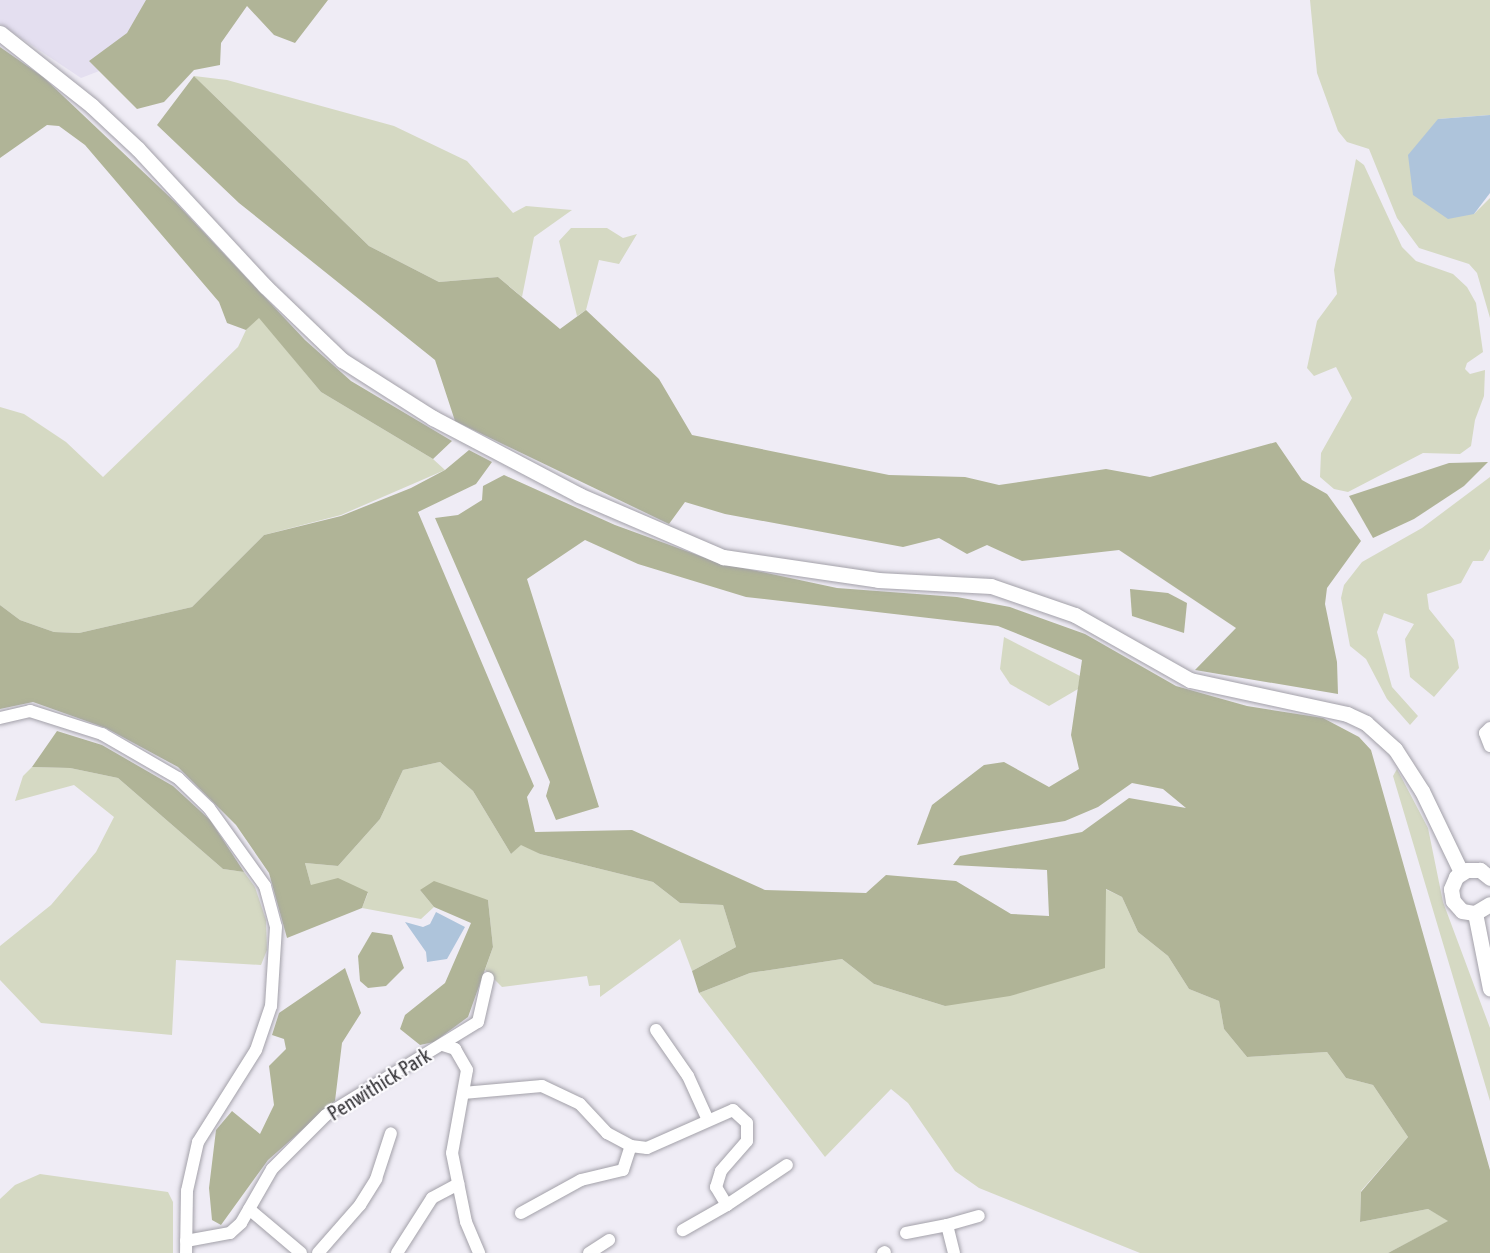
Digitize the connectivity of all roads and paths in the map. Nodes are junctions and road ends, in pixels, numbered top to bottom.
1 (0, 33) edge
2 (0, 718) edge
3 (1490, 728) edge
4 (1490, 746) edge
5 (1461, 872) junction
6 (1490, 878) edge
7 (1490, 904) edge
8 (1475, 913) junction
9 (488, 978) dead end
10 (1490, 989) edge
11 (656, 1030) dead end
12 (442, 1045) junction
13 (464, 1093) junction
14 (708, 1120) junction
15 (391, 1133) dead end
16 (632, 1146) junction
17 (787, 1165) dead end
18 (458, 1184) junction
19 (727, 1205) junction
20 (249, 1209) junction
21 (520, 1213) dead end
22 (979, 1216) dead end
23 (947, 1226) junction
24 (683, 1230) dead end
25 (906, 1233) dead end
26 (609, 1240) dead end
27 (186, 1247) edge
28 (301, 1253) edge
29 (318, 1253) edge
30 (396, 1253) edge
31 (479, 1253) edge
32 (589, 1253) edge
33 (954, 1253) edge

1 - 5 street
2 - 27 street
3 - 4 street
5 - 6 street
5 - 8 street
7 - 8 street
8 - 10 street
9 - 12 street, Penwithick Park
11 - 14 street
12 - 13 street
12 - 20 street, Penwithick Park
13 - 16 street
13 - 18 street
14 - 16 street
14 - 19 street
15 - 29 street
16 - 21 street
17 - 19 street
18 - 30 street
18 - 31 street
19 - 24 street
20 - 27 street, Penwithick Park
20 - 28 street
22 - 23 street
23 - 25 street
23 - 33 street
26 - 32 street

